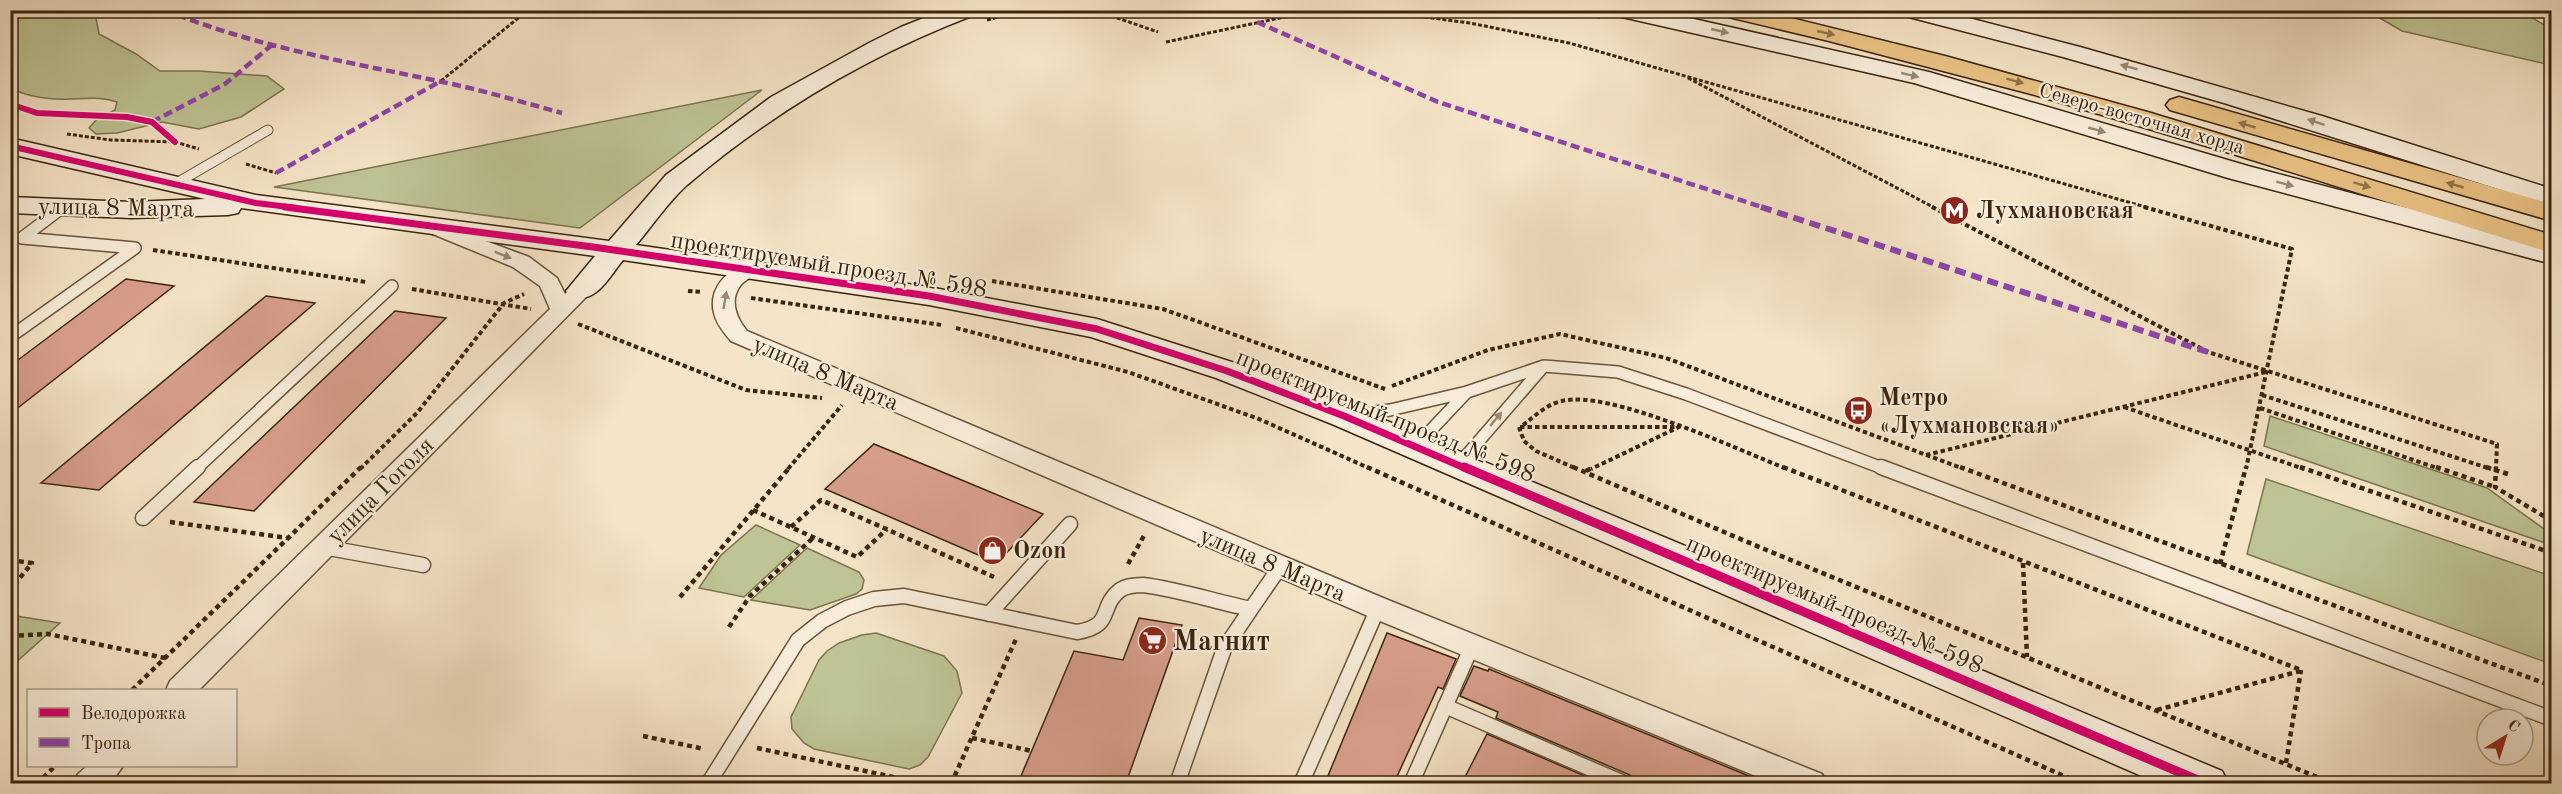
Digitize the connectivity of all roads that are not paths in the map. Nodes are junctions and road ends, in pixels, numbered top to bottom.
1 (940, 10) edge
2 (966, 10) edge
3 (1622, 10) edge
4 (1728, 10) edge
5 (1815, 10) edge
6 (1923, 12) edge
7 (909, 32) junction
8 (268, 130) dead end
9 (10, 146) edge
10 (115, 170) junction
11 (175, 184) junction
12 (2552, 198) edge
13 (256, 203) junction
14 (10, 205) edge
15 (63, 207) junction
16 (2552, 213) edge
17 (429, 226) junction
18 (2552, 244) edge
19 (617, 250) junction
20 (2552, 255) edge
21 (748, 270) junction
22 (392, 286) road end
23 (566, 306) junction
24 (10, 337) edge
25 (1544, 366) junction
26 (1467, 392) junction
27 (1344, 416) junction
28 (1416, 446) junction
29 (1459, 464) junction
30 (143, 518) road end
31 (1070, 524) dead end
32 (323, 547) junction
33 (423, 565) dead end
34 (1280, 567) junction
35 (1378, 608) junction
36 (1251, 609) junction
37 (989, 614) junction
38 (1472, 646) junction
39 (182, 689) edge
40 (1445, 706) junction
41 (2552, 719) edge
42 (105, 767) edge
43 (89, 783) edge
44 (708, 783) edge
45 (1177, 783) edge
46 (1300, 783) edge
47 (1411, 783) edge
48 (1626, 783) edge
49 (1811, 783) edge
50 (2207, 783) edge

1 - 7 street
2 - 7 street
3 -> 20 street
4 -> 18 highway, Северо-восточная хорда
16 -> 5 highway, Северо-восточная хорда
12 -> 6 street
7 - 19 street
8 - 11 lane
9 - 10 street
10 - 11 street
10 - 15 street
11 - 13 street
13 - 15 street, улица 8 Марта
13 - 17 street, проектируемый проезд № 598
14 - 15 street, улица 8 Марта
15 - 24 lane
17 - 19 street, проектируемый проезд № 598
17 -> 23 street
19 - 21 street, проектируемый проезд № 598
19 - 23 street
21 - 27 street, проектируемый проезд № 598
34 -> 21 street, улица 8 Марта
22 - 30 lane
23 - 32 street, улица Гоголя
25 - 26 lane
29 -> 25 lane
25 - 41 lane
26 - 27 lane
26 - 28 lane
27 - 28 street, проектируемый проезд № 598
28 - 29 street, проектируемый проезд № 598
29 - 50 street, проектируемый проезд № 598
31 - 37 lane
32 - 33 lane
32 - 39 street, улица Гоголя
34 - 35 street, улица 8 Марта
34 - 36 lane
35 - 38 street, улица 8 Марта
35 - 46 lane
36 - 37 lane
36 - 45 lane
37 - 44 lane
38 - 40 lane
38 - 49 street, улица 8 Марта
40 - 47 lane
40 - 48 lane
42 - 43 street

